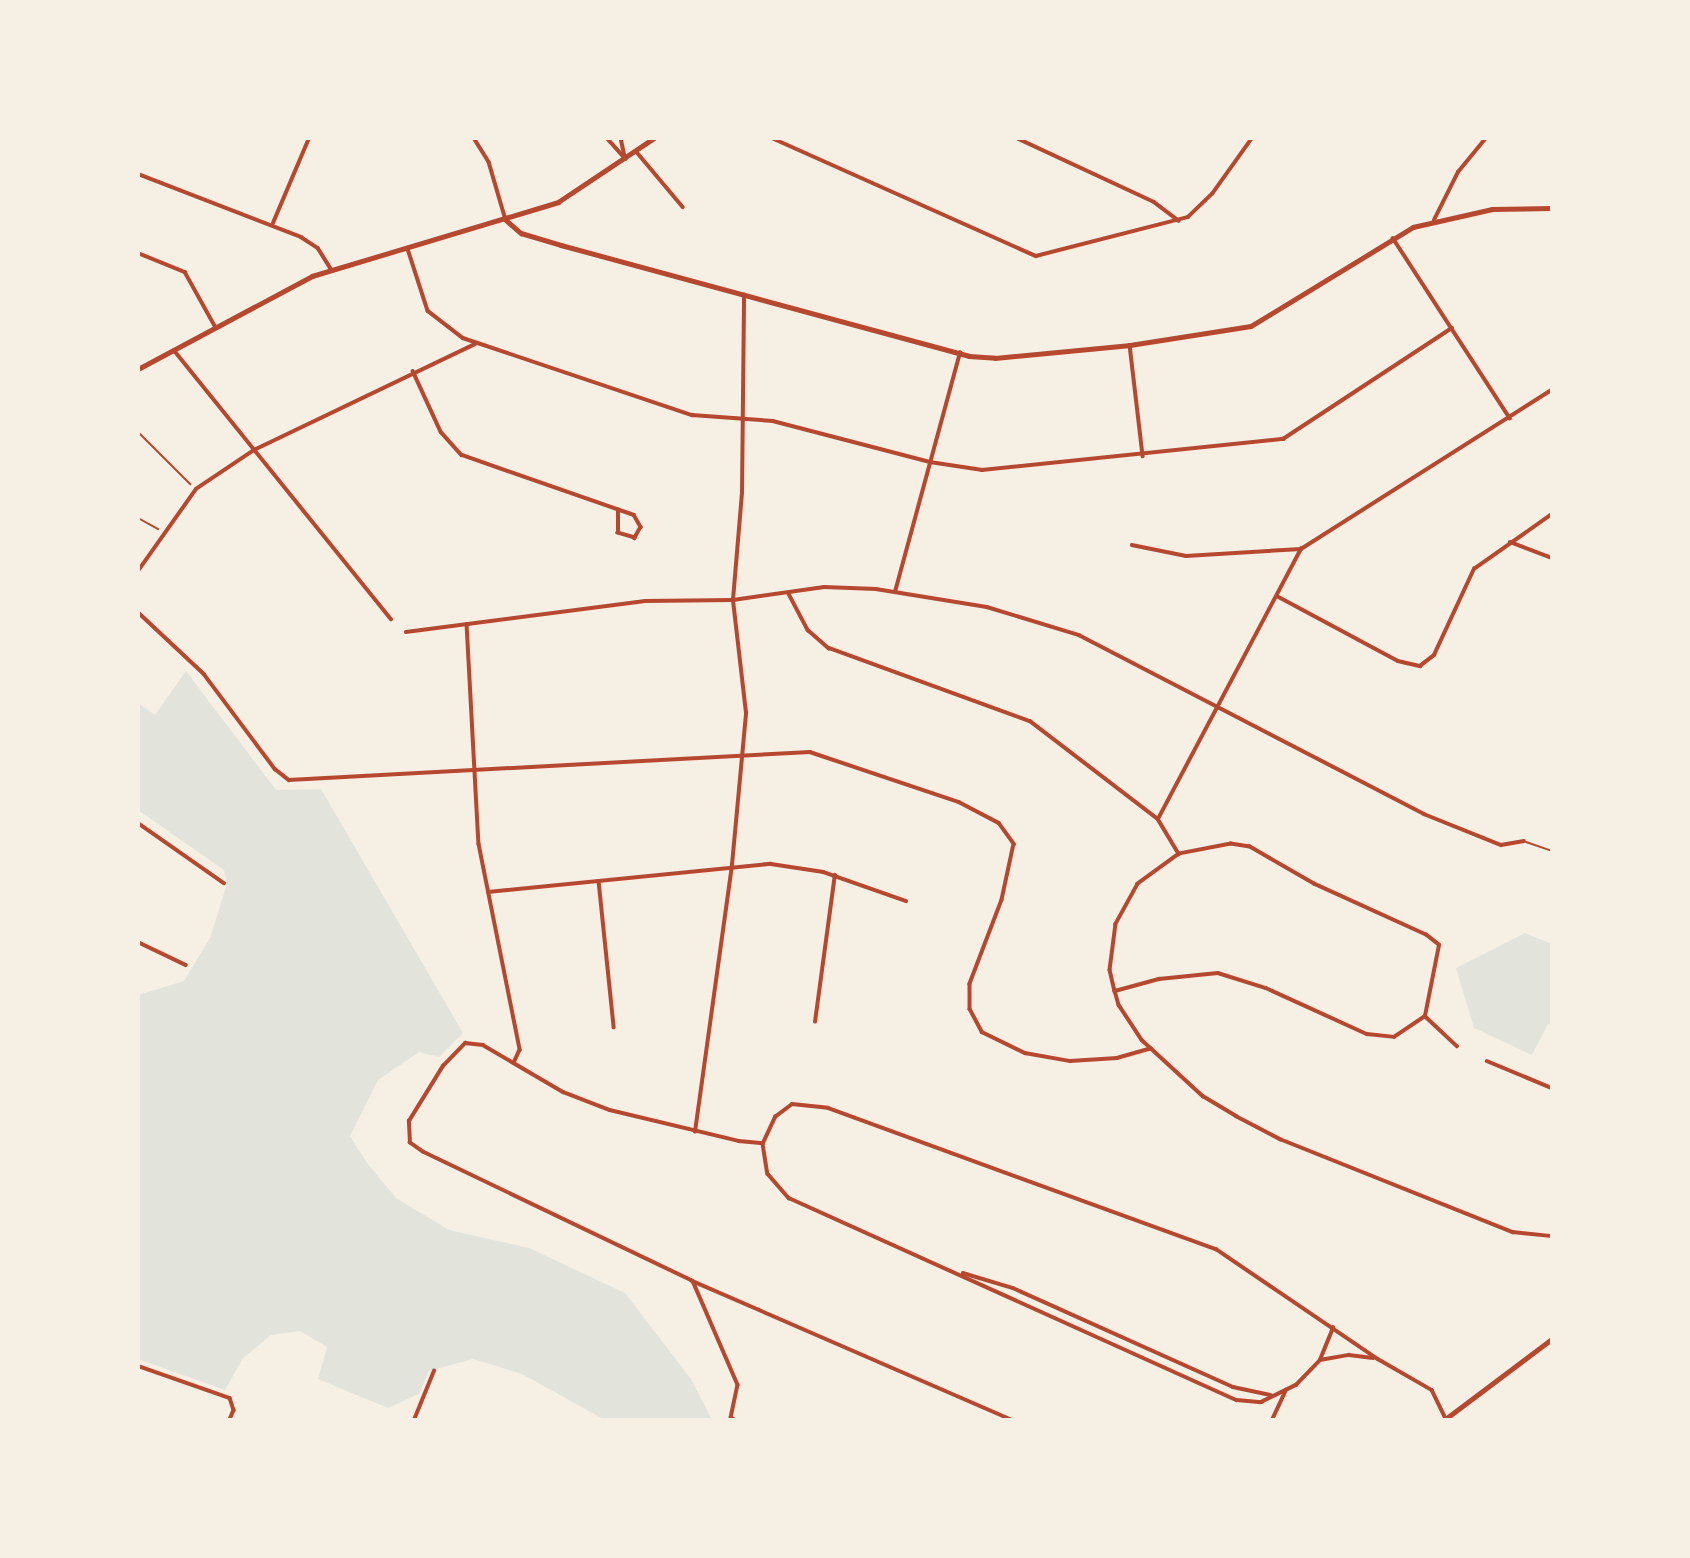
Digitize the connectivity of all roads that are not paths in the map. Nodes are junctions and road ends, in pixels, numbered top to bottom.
1 (309, 138) edge
2 (474, 138) edge
3 (607, 138) edge
4 (621, 138) edge
5 (654, 138) edge
6 (772, 138) edge
7 (1017, 138) edge
8 (1252, 138) edge
9 (1486, 138) edge
10 (636, 151) junction
11 (626, 159) junction
12 (138, 174) edge
13 (683, 207) dead end
14 (1552, 208) edge
15 (506, 220) junction
16 (1434, 220) junction
17 (1179, 221) junction
18 (272, 223) junction
19 (1393, 238) junction
20 (408, 249) junction
21 (139, 254) edge
22 (332, 270) junction
23 (744, 295) junction
24 (215, 326) junction
25 (1452, 328) junction
26 (477, 343) junction
27 (1130, 345) junction
28 (173, 348) junction
29 (960, 353) junction
30 (138, 369) edge
31 (413, 371) junction
32 (1552, 390) edge
33 (743, 418) junction
34 (1510, 418) junction
35 (254, 450) junction
36 (1143, 456) junction
37 (930, 462) junction
38 (618, 510) junction
39 (1552, 514) edge
40 (1510, 542) junction
41 (1132, 545) dead end
42 (1301, 549) junction
43 (1552, 558) edge
44 (138, 571) edge
45 (895, 592) junction
46 (789, 594) junction
47 (1277, 596) junction
48 (733, 600) junction
49 (138, 612) edge
50 (391, 619) dead end
51 (467, 624) junction
52 (406, 632) dead end
53 (1219, 708) junction
54 (742, 757) junction
55 (473, 770) junction
56 (1158, 820) junction
57 (138, 822) edge
58 (1524, 841) joint
59 (1552, 851) edge
60 (1179, 854) junction
61 (732, 865) junction
62 (835, 875) junction
63 (599, 881) junction
64 (224, 883) dead end
65 (488, 892) junction
66 (906, 901) dead end
67 (138, 942) edge
68 (187, 965) dead end
69 (1115, 991) junction
70 (1425, 1016) junction
71 (816, 1021) dead end
72 (614, 1027) dead end
73 (1457, 1046) dead end
74 (1151, 1048) junction
75 (1488, 1061) dead end
76 (514, 1063) junction
77 (1552, 1088) edge
78 (695, 1132) junction
79 (764, 1143) junction
80 (1552, 1236) edge
81 (957, 1272) junction
82 (692, 1280) junction
83 (1333, 1328) junction
84 (1552, 1339) edge
85 (1378, 1359) junction
86 (1320, 1360) junction
87 (138, 1366) edge
88 (434, 1371) dead end
89 (1286, 1390) junction
90 (1272, 1395) junction
91 (733, 1418) edge
92 (1446, 1419) edge
93 (230, 1420) edge
94 (414, 1420) edge
95 (1011, 1420) edge
96 (1272, 1420) edge

1 - 18 street
2 - 15 street
3 - 11 street
4 - 11 street
5 - 10 street
6 - 17 street
7 - 17 street
8 - 17 street
9 - 16 street
10 - 11 street
10 - 13 street
11 - 15 street
12 - 18 street
14 - 16 street
15 - 20 street
15 - 23 street
16 - 19 street
18 - 22 street
19 - 25 street
19 - 27 street
20 - 22 street
20 - 26 street
21 - 24 street
22 - 24 street
23 - 29 street
23 - 33 street
24 - 28 street
25 - 34 street
25 - 36 street
26 - 31 street
26 - 33 street
27 - 29 street
27 - 36 street
28 - 30 street
28 - 35 street
29 - 37 street
31 - 35 street
31 - 38 street
32 - 34 street
33 - 37 street
33 - 48 street
34 - 42 street
35 - 44 street
35 - 50 street
36 - 37 street
37 - 45 street
38 - 38 street
39 - 40 street
40 - 43 street
40 - 47 street
41 - 42 street
42 - 47 street
45 - 46 street
45 - 53 street
46 - 48 street
46 - 56 street
47 - 53 street
48 - 51 street
48 - 54 street
49 - 55 street
51 - 52 street
51 - 55 street
53 - 56 street
53 - 58 street
54 - 55 street
54 - 61 street
54 - 74 street
55 - 65 street
56 - 60 street
57 - 64 street
58 - 59 lane
60 - 69 street
60 - 70 street
61 - 62 street
61 - 63 street
61 - 78 street
62 - 66 street
62 - 71 street
63 - 65 street
63 - 72 street
65 - 76 street
67 - 68 street
69 - 70 street
69 - 74 street
70 - 73 street
74 - 80 street
75 - 77 street
76 - 78 street
76 - 82 street
78 - 79 street
79 - 81 street
79 - 83 street
81 - 90 street
81 - 90 street
82 - 91 street
82 - 95 street
83 - 85 street
83 - 86 street
84 - 92 street
85 - 86 street
85 - 92 street
86 - 89 street
87 - 93 street
88 - 94 street
89 - 90 street
89 - 96 street

